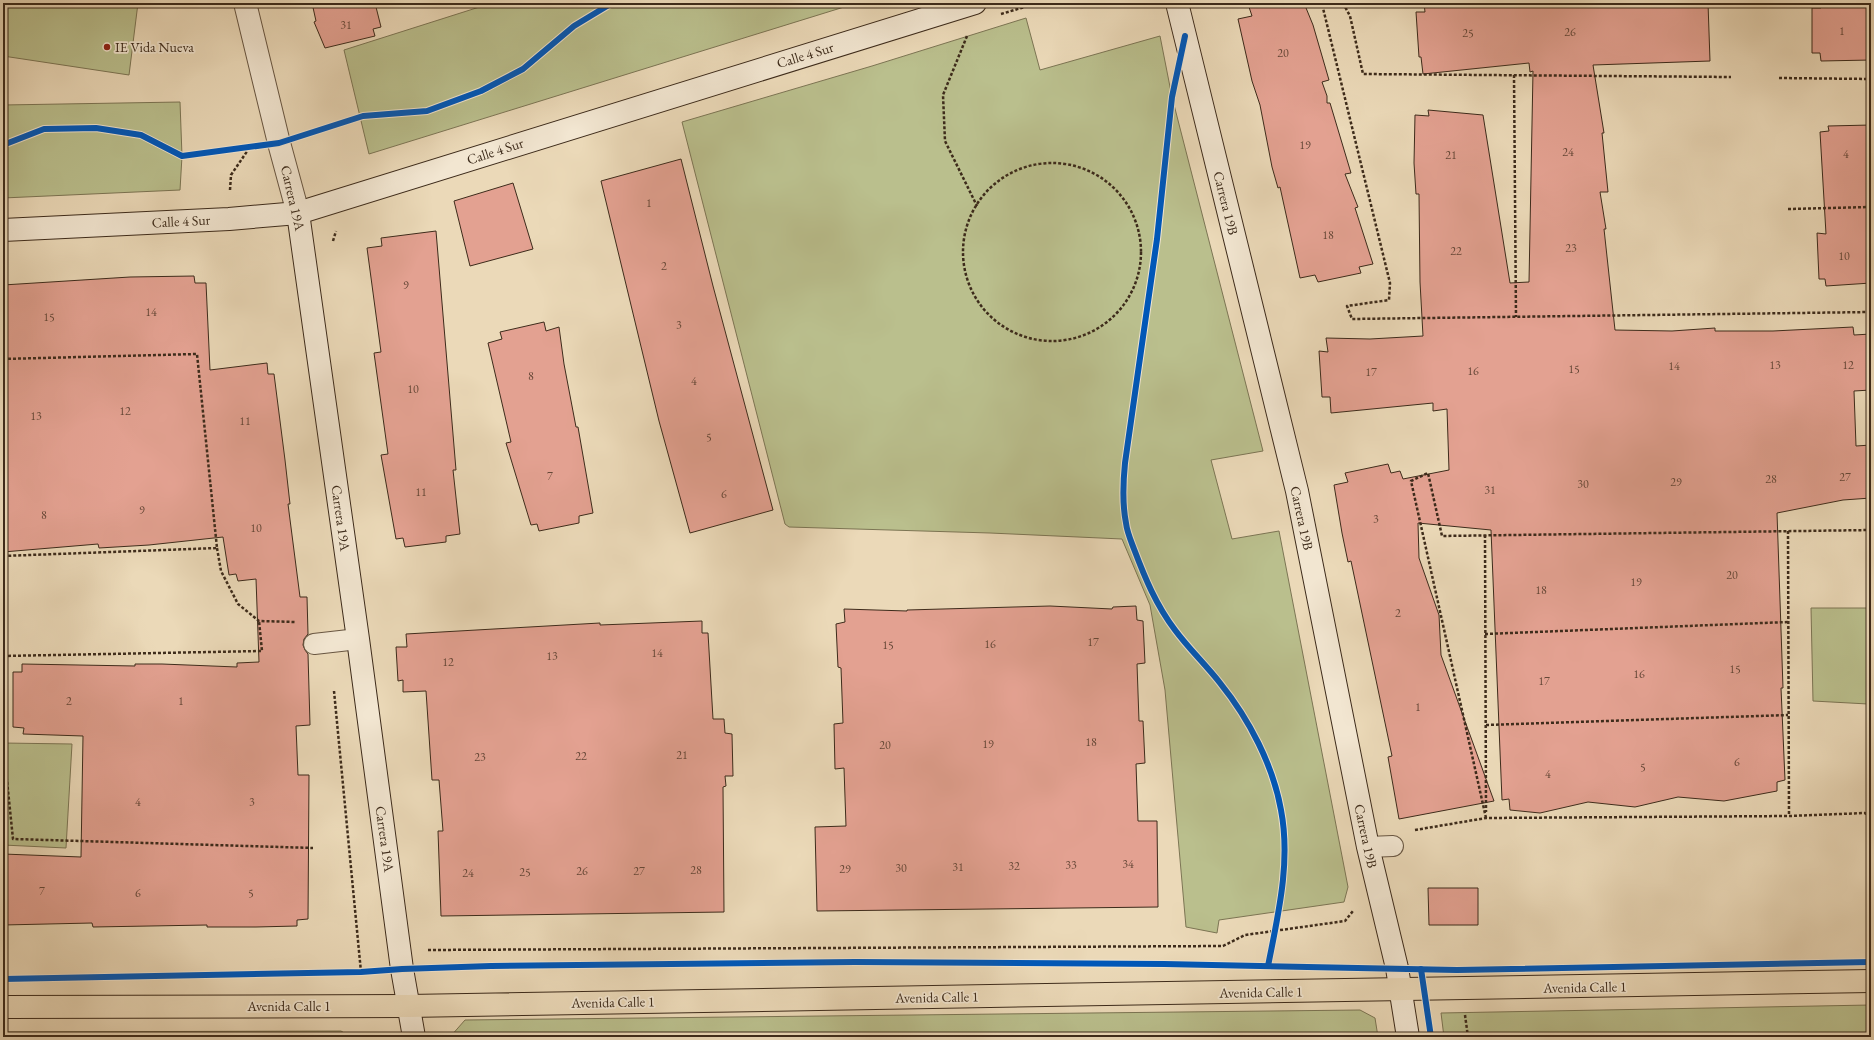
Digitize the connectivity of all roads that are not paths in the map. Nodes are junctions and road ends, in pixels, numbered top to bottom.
1 (245, 3) edge
2 (975, 3) edge
3 (1177, 3) edge
4 (298, 213) junction
5 (3, 230) edge
6 (358, 639) junction
7 (314, 644) dead end
8 (1393, 846) dead end
9 (1368, 847) junction
10 (1871, 982) edge
11 (1401, 990) junction
12 (408, 1006) junction
13 (3, 1007) edge
14 (414, 1037) edge
15 (1408, 1037) edge

1 - 4 main road, Carrera 19A
2 - 4 main road, Calle 4 Sur
3 - 9 main road, Carrera 19B
4 - 5 main road, Calle 4 Sur
4 - 6 main road, Carrera 19A
6 - 7 lane
6 - 12 main road, Carrera 19A
8 - 9 lane
9 - 11 main road, Carrera 19B
10 - 11 main road, Avenida Calle 1
11 - 12 main road, Avenida Calle 1
11 - 15 main road, Carrera 19B
12 - 13 main road, Avenida Calle 1
12 - 14 main road, Carrera 19A

